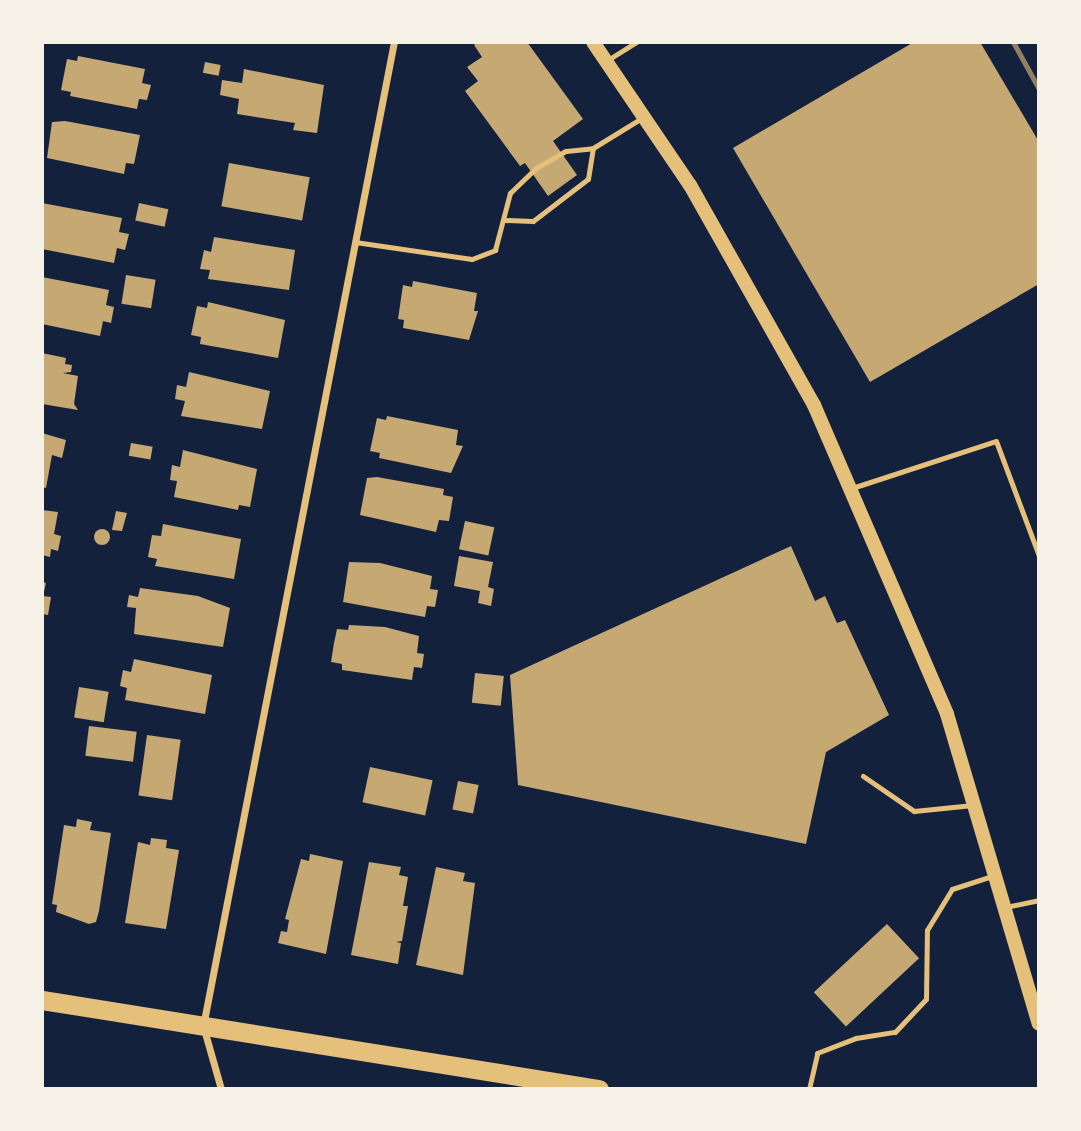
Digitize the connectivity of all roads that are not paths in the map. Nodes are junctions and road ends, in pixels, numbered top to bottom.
1 (394, 42) edge
2 (593, 42) edge
3 (637, 42) edge
4 (606, 61) junction
5 (644, 117) junction
6 (593, 148) junction
7 (504, 220) junction
8 (355, 242) junction
9 (852, 488) junction
10 (1039, 556) edge
11 (863, 776) dead end
12 (976, 805) junction
13 (996, 874) junction
14 (1039, 900) edge
15 (1006, 907) junction
16 (42, 1000) edge
17 (1039, 1024) edge
18 (204, 1026) junction
19 (221, 1089) edge
20 (598, 1089) edge
21 (809, 1089) edge

1 - 8 street
2 - 4 main road
3 - 4 lane
4 - 5 main road
5 - 6 lane
5 - 9 main road
6 - 7 lane
6 - 7 lane
7 - 8 lane
8 - 18 street
9 - 10 lane
9 - 12 main road
11 - 12 lane
12 - 13 main road
13 - 15 main road
13 - 21 lane
14 - 15 lane
15 - 17 main road
16 - 18 highway
18 - 19 street
18 - 20 highway

